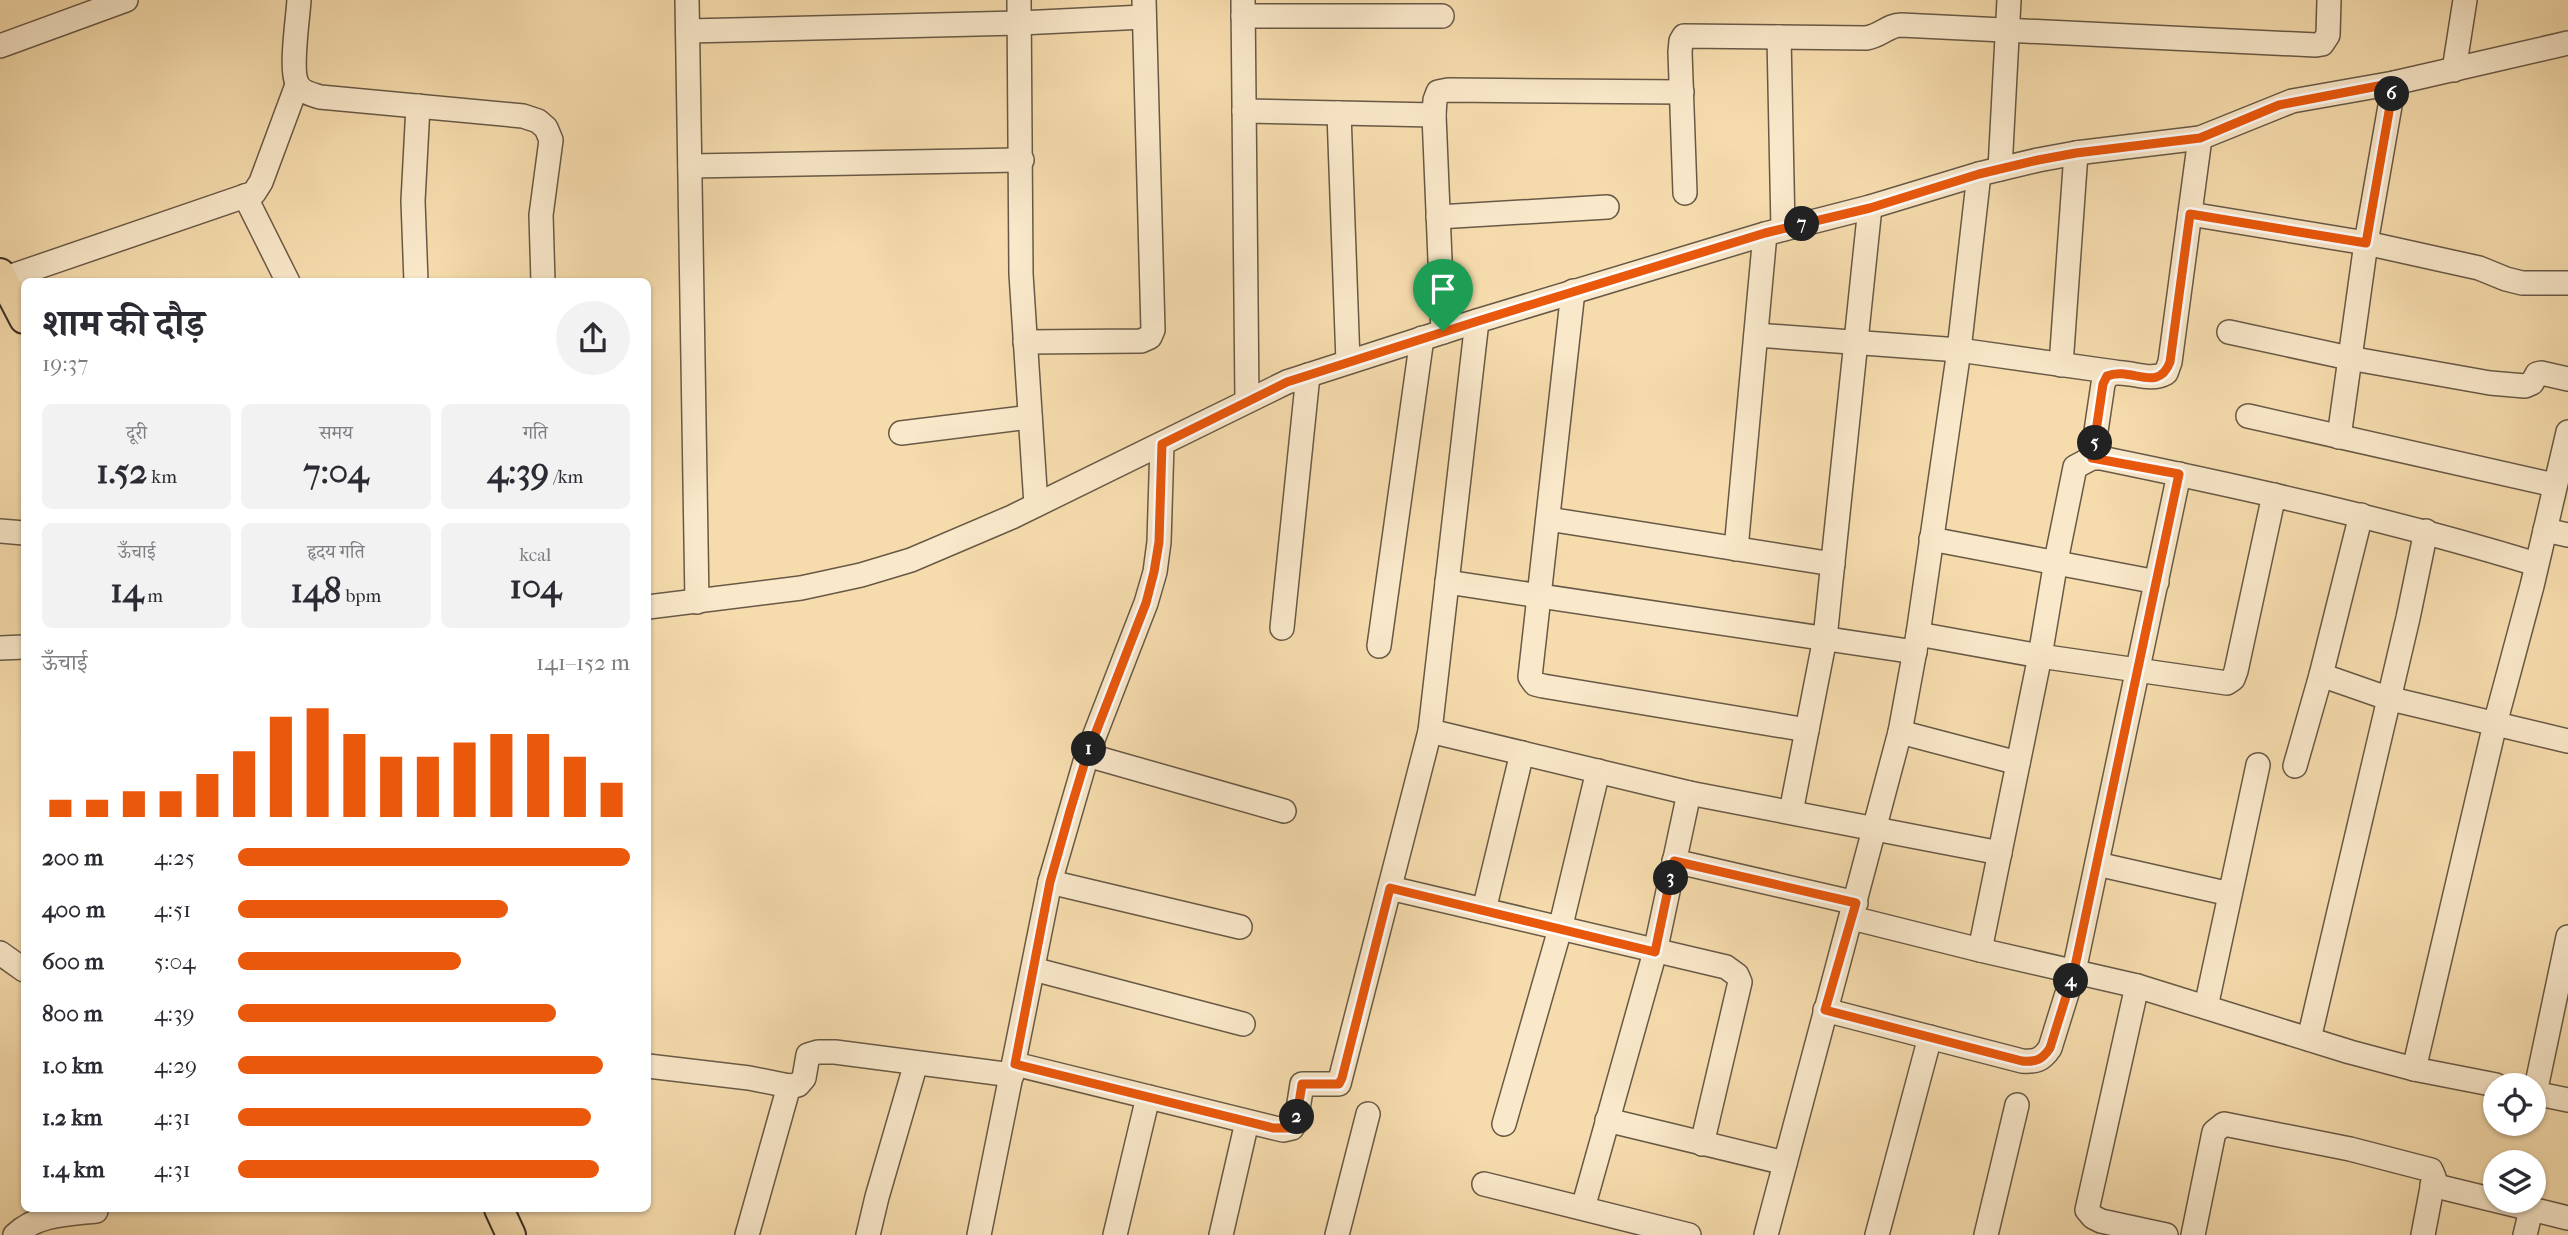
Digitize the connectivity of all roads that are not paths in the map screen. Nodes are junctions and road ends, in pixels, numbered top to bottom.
1 (126, 0) edge
2 (299, 0) edge
3 (687, 0) edge
4 (1019, 0) edge
5 (2009, 0) edge
6 (2329, 0) edge
7 (2465, 0) edge
8 (1144, 8) edge
9 (1243, 8) edge
10 (1442, 16) dead end
11 (1020, 23) junction
12 (688, 31) junction
13 (2007, 31) junction
14 (1779, 37) junction
15 (2568, 43) edge
16 (0, 46) edge
17 (2454, 70) junction
18 (2394, 83) junction
19 (297, 85) junction
20 (1682, 92) junction
21 (418, 106) junction
22 (1244, 111) junction
23 (1339, 113) junction
24 (1434, 115) junction
25 (2200, 138) junction
26 (2076, 153) junction
27 (1022, 160) junction
28 (690, 166) junction
29 (1989, 172) junction
30 (1685, 192) dead end
31 (246, 196) junction
32 (1607, 207) dead end
33 (1870, 208) junction
34 (2190, 214) junction
35 (1438, 217) junction
36 (1774, 231) junction
37 (2366, 243) junction
38 (1, 276) edge
39 (286, 278) edge
40 (416, 278) edge
41 (543, 278) edge
42 (2568, 283) edge
43 (1573, 291) junction
44 (21, 313) edge
45 (1478, 321) junction
46 (2229, 332) dead end
47 (1433, 335) junction
48 (1756, 335) junction
49 (1856, 341) junction
50 (1025, 342) junction
51 (1959, 350) junction
52 (2349, 358) junction
53 (1348, 362) junction
54 (2061, 365) junction
55 (2115, 372) junction
56 (1307, 376) junction
57 (2568, 379) edge
58 (1247, 401) junction
59 (2248, 416) dead end
60 (1030, 417) junction
61 (2568, 432) edge
62 (901, 433) dead end
63 (2339, 437) junction
64 (1162, 444) junction
65 (2092, 458) junction
66 (2179, 474) junction
67 (2554, 485) junction
68 (2274, 495) junction
69 (1036, 505) junction
70 (2361, 515) junction
71 (1548, 519) junction
72 (2545, 530) junction
73 (0, 531) edge
74 (2426, 531) junction
75 (21, 533) edge
76 (2568, 535) edge
77 (1931, 540) junction
78 (1736, 549) junction
79 (2056, 561) junction
80 (1833, 564) junction
81 (2536, 564) junction
82 (1447, 582) junction
83 (2157, 582) junction
84 (1539, 595) junction
85 (697, 602) junction
86 (651, 607) edge
87 (1282, 628) dead end
88 (1825, 638) junction
89 (1916, 643) junction
90 (1379, 646) dead end
91 (21, 647) edge
92 (0, 648) edge
93 (2040, 656) junction
94 (2138, 670) junction
95 (2321, 675) junction
96 (2387, 698) junction
97 (2495, 724) junction
98 (1807, 730) junction
99 (1430, 731) junction
100 (1900, 732) junction
101 (2568, 741) edge
102 (1522, 753) junction
103 (1087, 755) junction
104 (2018, 763) junction
105 (2258, 765) dead end
106 (2295, 766) dead end
107 (1598, 771) junction
108 (1689, 793) junction
109 (1284, 811) dead end
110 (1791, 812) junction
111 (1877, 828) junction
112 (2000, 853) junction
113 (1674, 861) junction
114 (2097, 864) junction
115 (1050, 882) junction
116 (1390, 888) junction
117 (2230, 894) junction
118 (1483, 910) junction
119 (1854, 911) junction
120 (1240, 927) dead end
121 (1560, 929) junction
122 (2568, 937) edge
123 (1980, 950) junction
124 (1655, 952) junction
125 (0, 953) edge
126 (21, 968) edge
127 (1033, 969) junction
128 (2074, 971) junction
129 (2563, 979) edge
130 (2137, 986) junction
131 (2206, 1007) junction
132 (1825, 1010) junction
133 (1243, 1024) dead end
134 (1930, 1037) junction
135 (2309, 1039) junction
136 (916, 1063) junction
137 (651, 1066) edge
138 (2414, 1069) junction
139 (1014, 1070) junction
140 (2540, 1073) edge
141 (2483, 1082) edge
142 (789, 1086) junction
143 (2546, 1095) edge
144 (1148, 1097) junction
145 (2568, 1100) edge
146 (2017, 1105) dead end
147 (1368, 1114) dead end
148 (1607, 1120) junction
149 (1247, 1122) junction
150 (1504, 1124) dead end
151 (1702, 1144) junction
152 (1785, 1163) junction
153 (1484, 1184) dead end
154 (2432, 1185) junction
155 (2483, 1198) edge
156 (1583, 1208) junction
157 (86, 1212) edge
158 (500, 1212) edge
159 (2530, 1213) edge
160 (2545, 1213) edge
161 (2568, 1218) edge
162 (15, 1235) edge
163 (511, 1235) edge
164 (747, 1235) edge
165 (868, 1235) edge
166 (979, 1235) edge
167 (1115, 1235) edge
168 (1221, 1235) edge
169 (1337, 1235) edge
170 (1689, 1235) edge
171 (1766, 1235) edge
172 (1877, 1235) edge
173 (1986, 1235) edge
174 (2166, 1235) edge
175 (2193, 1235) edge
176 (2423, 1235) edge
177 (2525, 1235) edge

1 - 16 street
2 - 19 street
3 - 12 street
4 - 11 street
5 - 13 street
6 - 13 street
7 - 17 street
8 - 11 street
8 - 50 street
9 - 10 street
9 - 22 street
11 - 12 street
11 - 27 street
12 - 28 street
13 - 14 street
13 - 29 street
14 - 20 street
14 - 36 street
15 - 17 street
17 - 18 street
18 - 25 street
18 - 37 street
19 - 21 street
19 - 31 street
20 - 24 street
20 - 30 street
21 - 40 street
21 - 41 street
22 - 23 street
22 - 58 street
23 - 24 street
23 - 53 street
24 - 35 street
25 - 26 street
25 - 34 street
26 - 29 street
26 - 54 street
27 - 28 street
27 - 50 street
28 - 85 street
29 - 33 street
29 - 51 street
31 - 38 street
31 - 39 street
32 - 35 street
33 - 36 street
33 - 49 street
34 - 37 street
34 - 55 street
35 - 47 street
36 - 43 street
36 - 48 street
37 - 42 street
37 - 52 street
38 - 44 main road
43 - 45 street
43 - 71 street
45 - 47 street
45 - 82 street
46 - 52 street
47 - 53 street
47 - 90 street
48 - 49 street
48 - 78 street
49 - 51 street
49 - 80 street
50 - 60 street
51 - 54 street
51 - 77 street
52 - 57 street
52 - 63 street
53 - 56 street
54 - 55 street
55 - 65 street
56 - 58 street
56 - 87 street
58 - 64 street
59 - 63 street
60 - 62 street
60 - 69 street
61 - 67 street
63 - 67 street
64 - 69 street
64 - 103 street
65 - 66 street
65 - 79 street
66 - 68 street
66 - 83 street
67 - 72 street
68 - 70 street
68 - 94 street
69 - 85 street
70 - 74 street
70 - 95 street
71 - 78 street
71 - 84 street
72 - 76 street
72 - 81 street
73 - 75 street
74 - 81 street
74 - 96 street
77 - 79 street
77 - 89 street
78 - 80 street
79 - 83 street
79 - 93 street
80 - 88 street
81 - 97 street
82 - 84 street
82 - 99 street
83 - 94 street
84 - 88 street
84 - 98 street
85 - 86 street
88 - 89 street
88 - 98 street
89 - 93 street
89 - 100 street
91 - 92 street
93 - 94 street
93 - 104 street
94 - 114 street
95 - 96 street
95 - 106 street
96 - 97 street
96 - 135 street
97 - 101 street
97 - 138 street
98 - 110 street
99 - 102 street
99 - 116 street
100 - 104 street
100 - 111 street
102 - 107 street
102 - 118 street
103 - 109 street
103 - 115 street
104 - 112 street
105 - 117 street
107 - 108 street
107 - 121 street
108 - 110 street
108 - 113 street
110 - 111 street
111 - 112 street
111 - 119 street
112 - 123 street
113 - 119 street
113 - 124 street
114 - 117 street
114 - 128 street
115 - 120 street
115 - 127 street
116 - 118 street
116 - 149 street
117 - 131 street
118 - 121 street
119 - 123 street
119 - 132 street
121 - 124 street
121 - 150 street
122 - 129 street
123 - 128 street
124 - 148 street
124 - 151 street
125 - 126 street
127 - 133 street
127 - 139 street
128 - 130 street
128 - 134 street
129 - 140 street
130 - 131 street
130 - 174 street
131 - 135 street
132 - 134 street
132 - 152 street
134 - 172 street
135 - 138 street
136 - 139 street
136 - 142 street
136 - 165 street
137 - 142 street
138 - 141 street
139 - 144 street
139 - 166 street
142 - 164 street
143 - 145 street
144 - 149 street
144 - 167 street
146 - 173 street
147 - 169 street
148 - 151 street
148 - 156 street
149 - 168 street
151 - 152 street
152 - 171 street
153 - 156 street
154 - 155 street
154 - 175 street
154 - 176 street
156 - 170 street
157 - 162 street
158 - 163 main road
159 - 177 street
160 - 161 street

